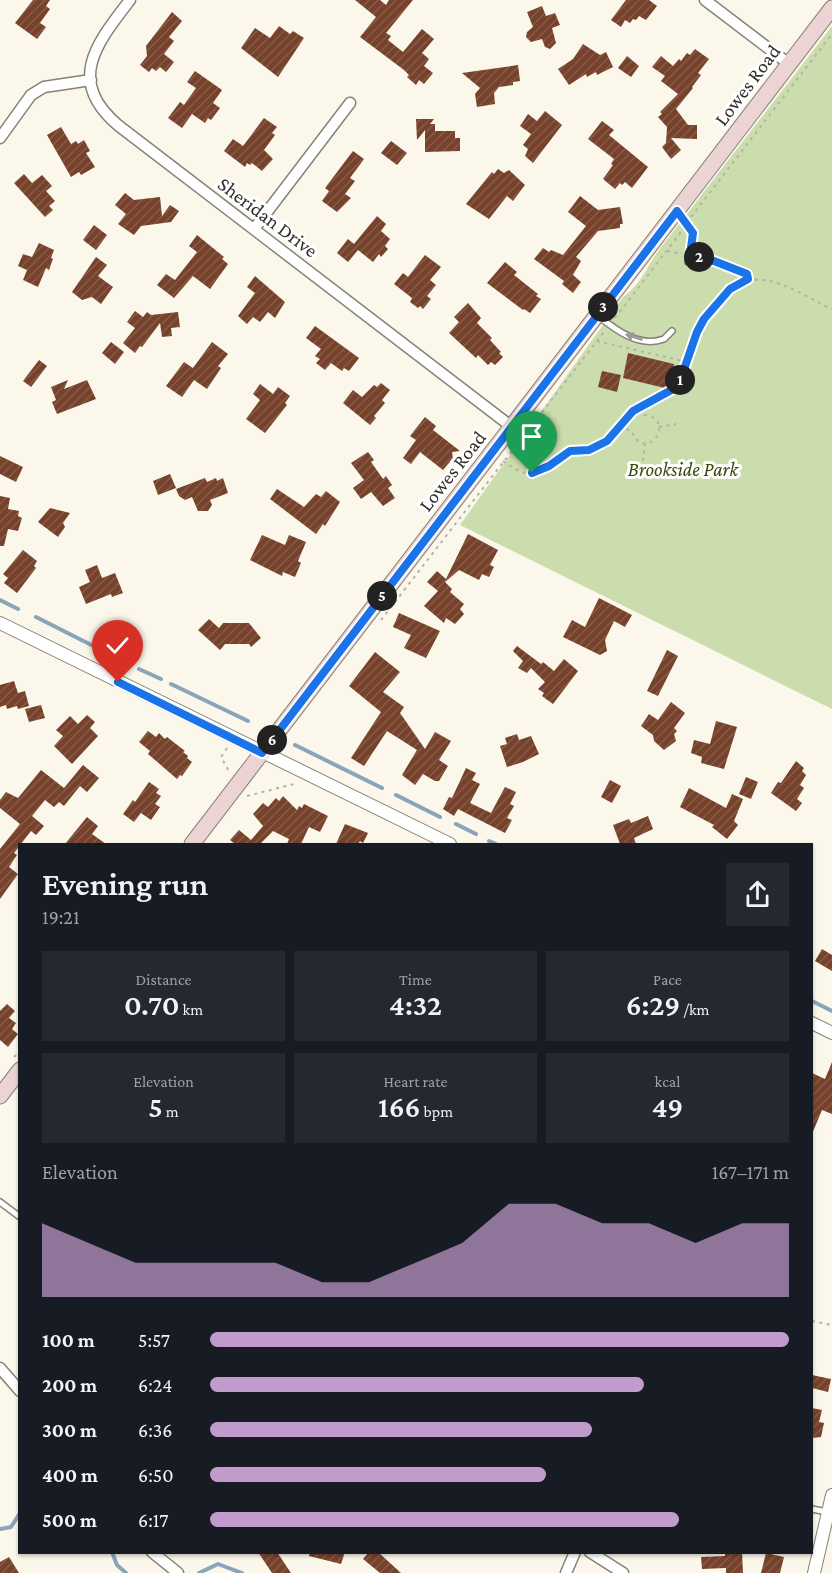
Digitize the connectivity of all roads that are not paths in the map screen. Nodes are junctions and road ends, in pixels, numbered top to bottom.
1 (130, 0) edge
2 (705, 0) edge
3 (832, 8) edge
4 (789, 64) junction
5 (91, 81) junction
6 (350, 103) dead end
7 (0, 138) edge
8 (677, 211) junction
9 (254, 229) junction
10 (688, 262) dead end
11 (597, 316) junction
12 (672, 331) dead end
13 (512, 427) junction
14 (0, 623) edge
15 (262, 753) junction
16 (434, 841) edge
17 (193, 843) edge
18 (813, 1024) edge
19 (832, 1033) edge
20 (18, 1073) edge
21 (0, 1096) edge
22 (0, 1202) edge
23 (18, 1216) edge
24 (0, 1368) edge
25 (4, 1377) edge
26 (18, 1389) edge
27 (832, 1495) edge
28 (813, 1509) edge
29 (828, 1512) junction
30 (154, 1554) edge
31 (574, 1554) edge
32 (593, 1554) edge
33 (178, 1573) edge
34 (566, 1573) edge
35 (623, 1573) edge
36 (814, 1573) edge

1 - 5 street
2 - 4 street
3 - 4 main road, Lowes Road
4 - 8 main road, Lowes Road
5 - 7 street
5 - 9 street, Sheridan Drive
6 - 9 street
8 - 10 lane
8 - 11 main road, Lowes Road
9 - 13 street, Sheridan Drive
12 -> 11 lane
11 - 13 main road, Lowes Road
13 - 15 main road, Lowes Road
14 - 15 street
15 - 16 street
15 - 17 main road, Lowes Road
18 - 19 street
20 - 21 main road
22 - 23 lane
24 - 25 street
25 - 26 street
27 - 29 street
28 - 29 lane
29 - 36 street
30 - 33 street
31 - 34 street
32 - 35 street

